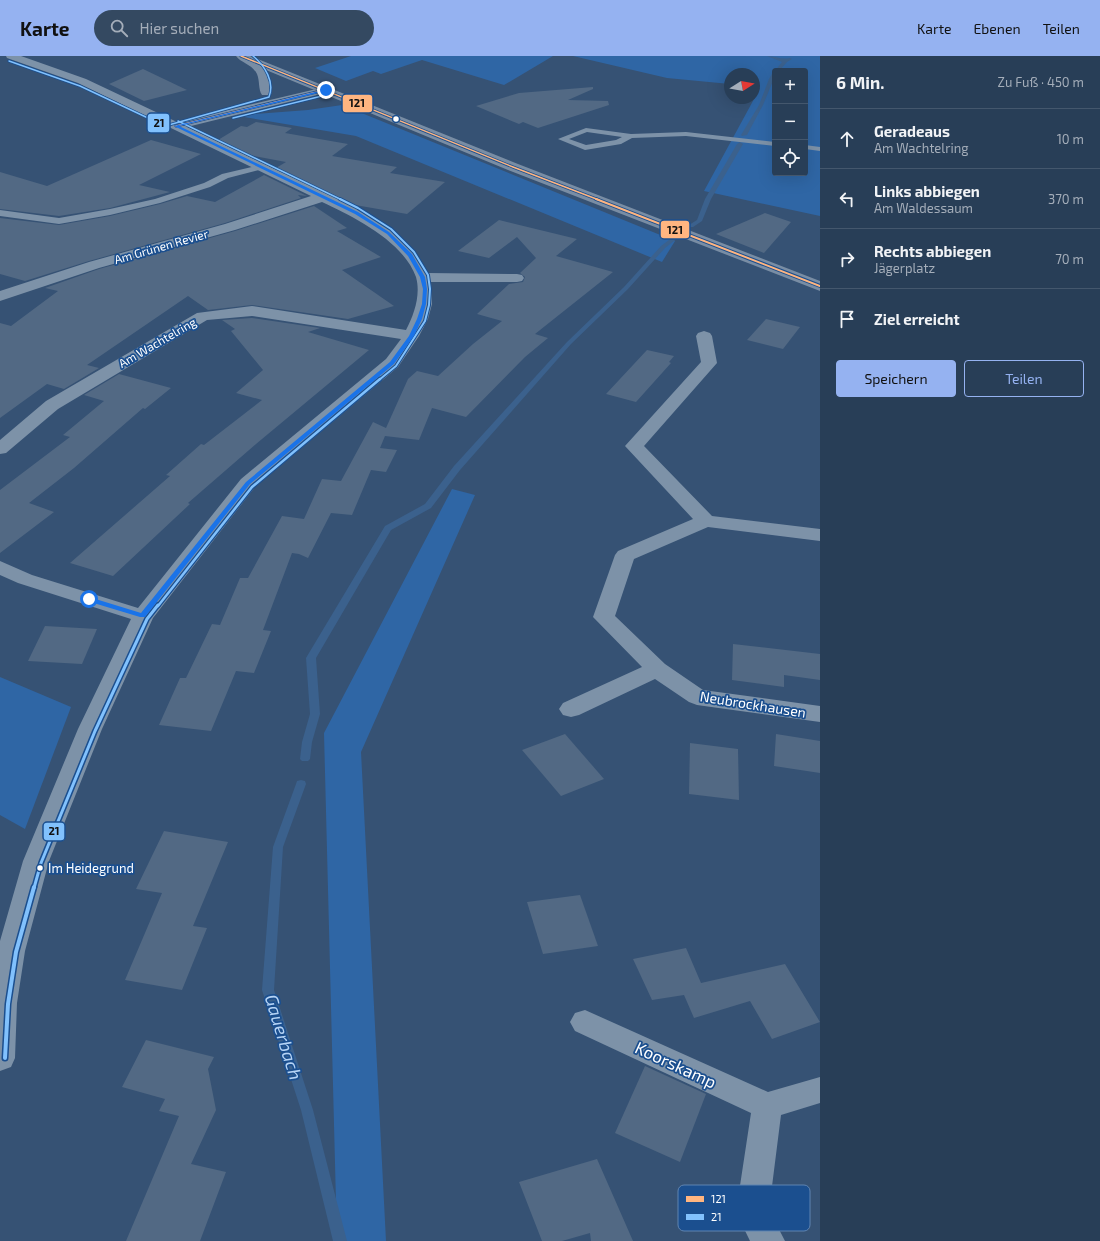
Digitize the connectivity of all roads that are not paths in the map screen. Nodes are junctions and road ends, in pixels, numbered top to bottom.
1 (11, 56) edge
2 (246, 58) edge
3 (306, 83) junction
4 (326, 90) junction
5 (266, 94) junction
6 (171, 123) junction
7 (631, 136) junction
8 (772, 144) edge
9 (808, 147) edge
10 (820, 149) edge
11 (260, 166) junction
12 (323, 197) junction
13 (0, 213) edge
14 (423, 277) junction
15 (517, 278) dead end
16 (820, 286) edge
17 (0, 296) edge
18 (411, 336) junction
19 (704, 336) dead end
20 (0, 450) edge
21 (706, 521) junction
22 (820, 535) edge
23 (0, 567) edge
24 (143, 616) junction
25 (657, 669) junction
26 (571, 709) dead end
27 (820, 714) edge
28 (6, 949) edge
29 (585, 1022) dead end
30 (0, 1058) edge
31 (820, 1090) edge
32 (767, 1106) junction
33 (756, 1185) edge
34 (762, 1231) edge
35 (768, 1241) edge

1 - 6 street
2 - 3 main road
2 - 5 main road
3 - 4 main road
3 - 5 street
4 - 6 street
4 - 16 main road
5 - 6 street
6 - 11 street
7 - 7 lane
7 - 8 lane
9 - 10 lane
11 - 12 street
11 - 13 lane
12 - 14 street
12 - 17 street, Am Grünen Revier
14 - 15 street
14 - 18 street
18 - 20 street, Am Wachtelring
18 - 24 street
19 - 21 street
21 - 22 street, Neubrockhausen
21 - 25 street, Neubrockhausen
23 - 24 street
24 - 28 street
25 - 26 street
25 - 27 street, Neubrockhausen
28 - 30 street
29 - 32 street, Koorskamp
31 - 32 street
32 - 33 street
34 - 35 street

